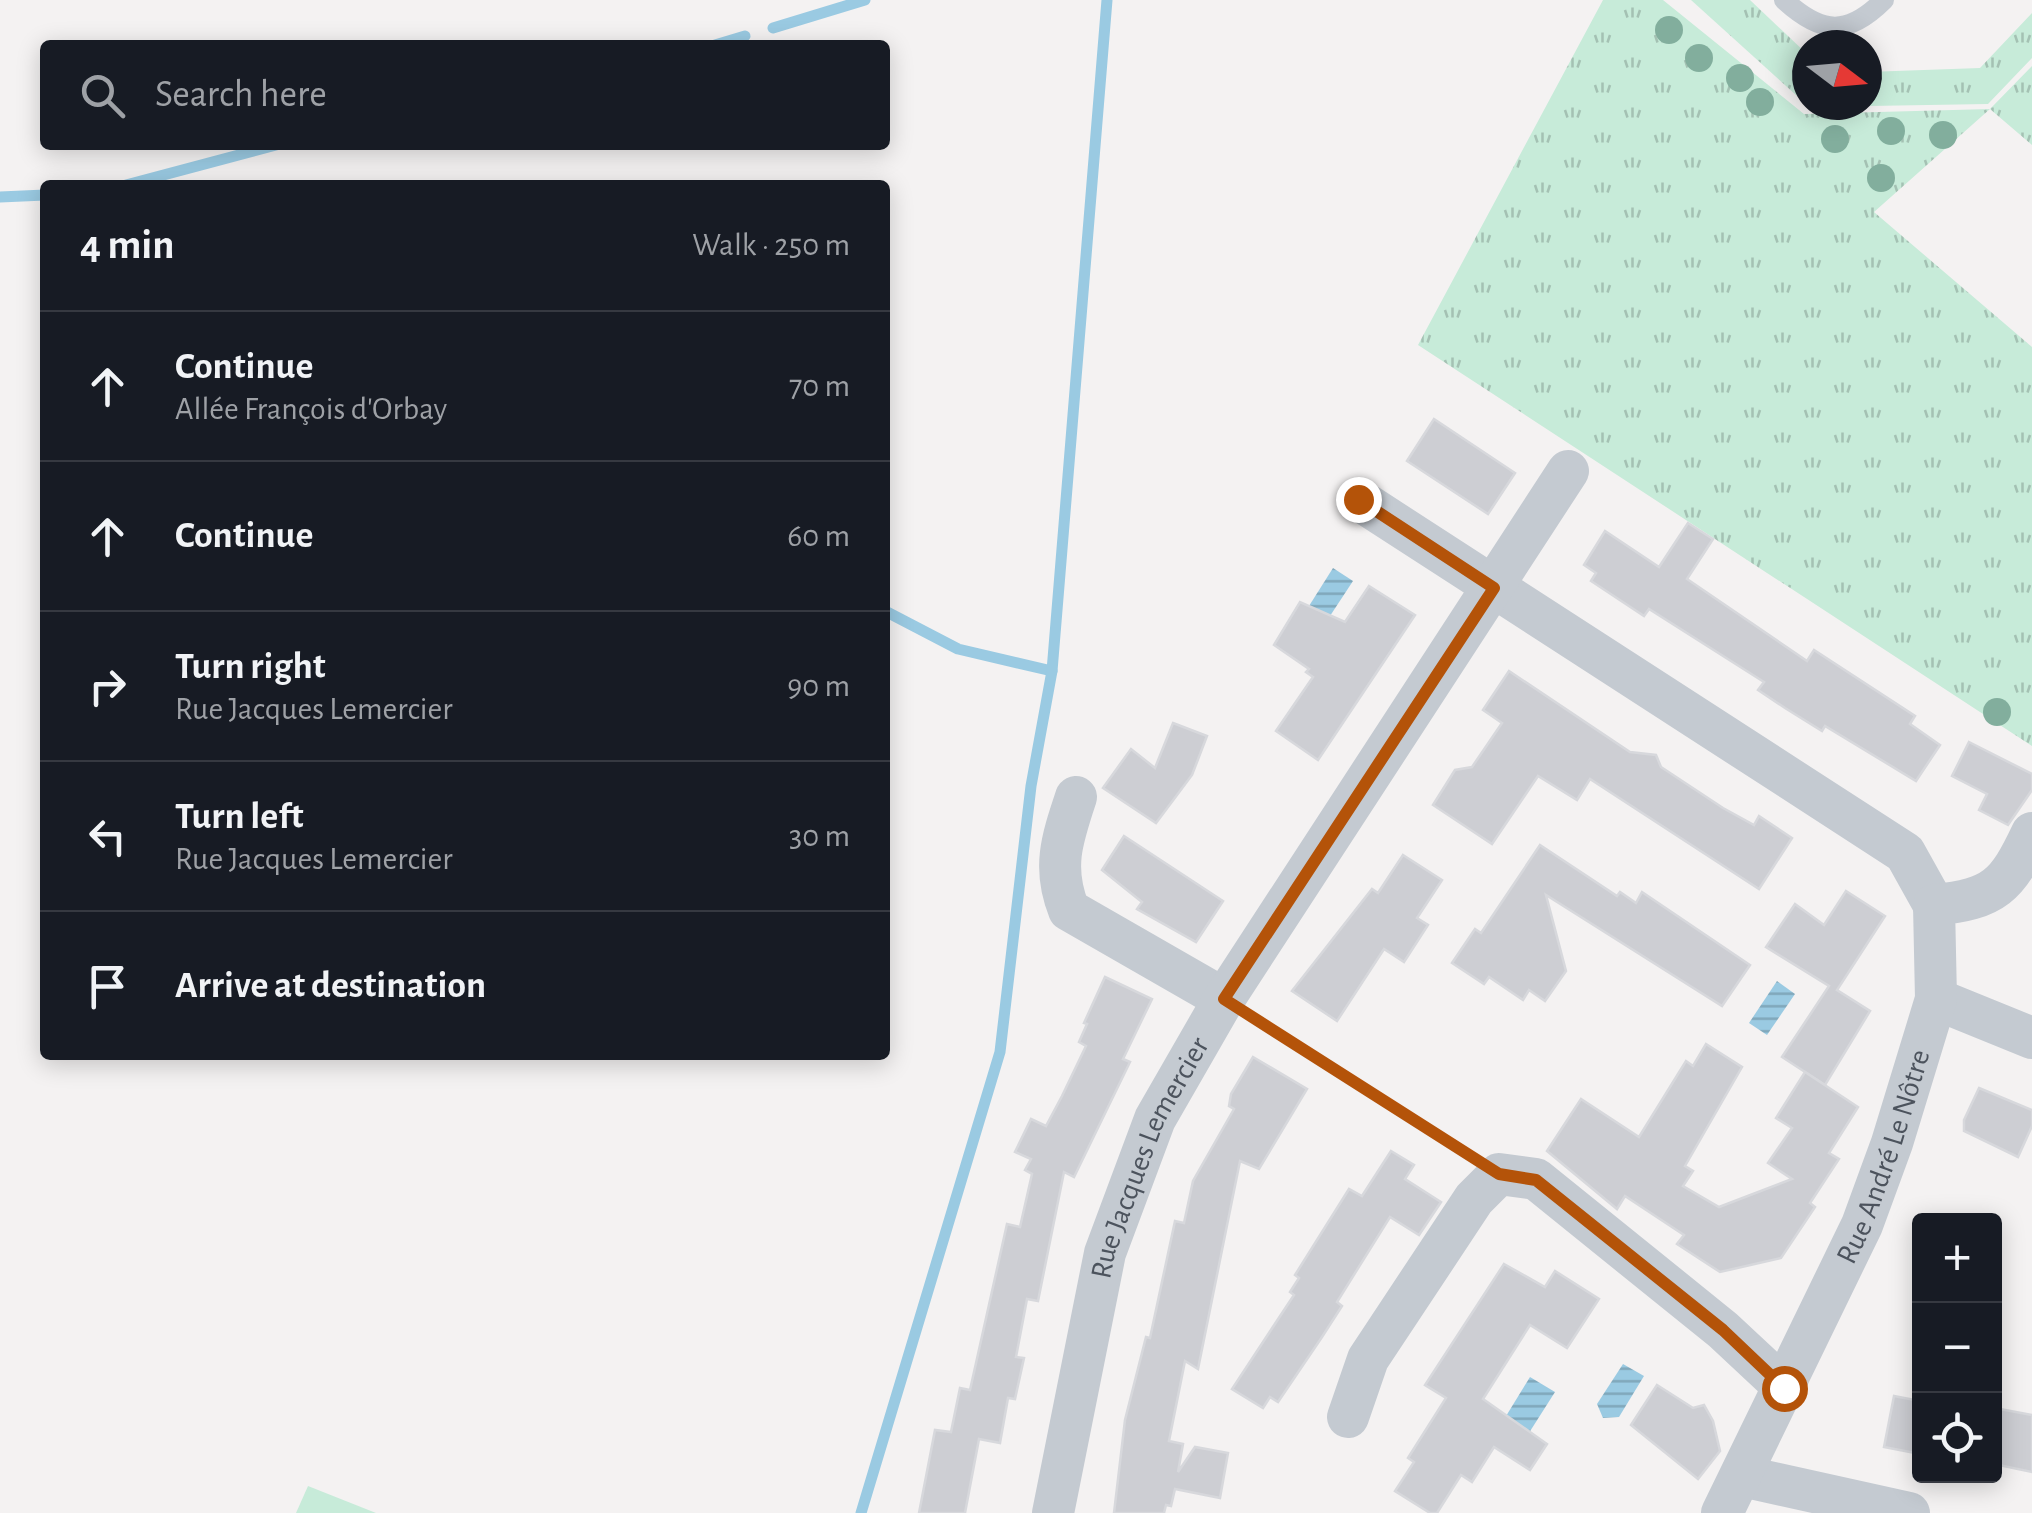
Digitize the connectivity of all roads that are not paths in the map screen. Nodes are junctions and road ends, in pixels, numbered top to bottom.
1 (1784, 0) edge
2 (1884, 0) edge
3 (1568, 471) dead end
4 (1358, 499) dead end
5 (1494, 588) junction
6 (1076, 797) dead end
7 (2032, 833) edge
8 (1934, 905) junction
9 (1224, 999) junction
10 (1936, 999) junction
11 (2032, 1038) edge
12 (1784, 1388) junction
13 (1348, 1417) dead end
14 (1742, 1476) junction
15 (1053, 1513) edge
16 (1722, 1513) edge
17 (1910, 1513) edge

1 - 2 lane
3 - 5 street, Rue Jacques Lemercier
4 - 5 street
5 - 8 street
5 - 9 street, Rue Jacques Lemercier
6 - 9 street
7 - 8 street
8 - 10 street, Rue André Le Nôtre
9 - 15 street, Rue Jacques Lemercier
10 - 11 street
10 - 12 street, Rue André Le Nôtre
12 - 13 street
12 - 14 street, Rue André Le Nôtre
14 - 16 street, Rue André Le Nôtre
14 - 17 street

